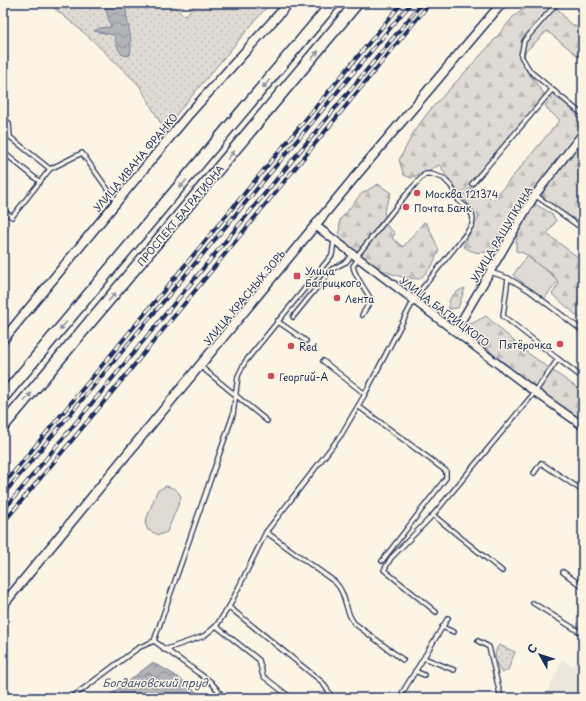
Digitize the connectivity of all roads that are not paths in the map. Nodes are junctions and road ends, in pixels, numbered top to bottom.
1 (290, 3) edge
2 (333, 3) edge
3 (357, 3) edge
4 (502, 3) edge
5 (557, 3) edge
6 (552, 90) junction
7 (583, 115) edge
8 (3, 118) edge
9 (583, 133) edge
10 (3, 152) edge
11 (50, 169) junction
12 (40, 182) junction
13 (472, 184) dead end
14 (535, 195) junction
15 (116, 201) junction
16 (3, 210) edge
17 (316, 226) junction
18 (583, 228) edge
19 (334, 241) junction
20 (355, 257) junction
21 (490, 272) junction
22 (508, 278) junction
23 (414, 301) junction
24 (362, 315) dead end
25 (293, 317) dead end
26 (277, 321) junction
27 (456, 330) junction
28 (583, 330) edge
29 (3, 340) edge
30 (306, 341) dead end
31 (558, 359) junction
32 (323, 361) dead end
33 (200, 366) junction
34 (583, 378) edge
35 (535, 392) junction
36 (234, 394) junction
37 (365, 394) junction
38 (3, 397) edge
39 (358, 406) junction
40 (267, 421) dead end
41 (3, 426) edge
42 (583, 426) edge
43 (534, 473) dead end
44 (583, 490) edge
45 (433, 515) junction
46 (266, 532) junction
47 (382, 561) dead end
48 (502, 571) dead end
49 (563, 572) dead end
50 (583, 587) edge
51 (533, 603) dead end
52 (3, 605) edge
53 (229, 608) junction
54 (436, 612) dead end
55 (448, 618) dead end
56 (216, 626) junction
57 (442, 627) junction
58 (454, 632) dead end
59 (583, 634) edge
60 (154, 641) junction
61 (478, 641) dead end
62 (164, 650) junction
63 (424, 658) junction
64 (403, 660) dead end
65 (454, 670) dead end
66 (415, 671) junction
67 (424, 675) dead end
68 (583, 694) edge
69 (71, 698) edge
70 (224, 698) edge
71 (291, 698) edge
72 (334, 698) edge
73 (400, 698) edge
74 (501, 698) edge
75 (581, 698) edge

1 - 15 street, УЛИЦА ИВАНА ФРАНКО
2 -> 38 main road, ПРОСПЕКТ БАГРАТИОНА
41 -> 3 main road, ПРОСПЕКТ БАГРАТИОНА
4 - 17 street, УЛИЦА КРАСНЫХ ЗОРЬ
5 - 6 lane
6 - 7 lane
6 - 13 lane
8 - 11 lane
9 - 14 street, УЛИЦА РАЩУПКИНА
10 - 12 lane
11 - 12 lane
11 - 15 lane
12 - 16 lane
14 - 18 lane
14 - 21 street, УЛИЦА РАЩУПКИНА
15 - 29 street, УЛИЦА ИВАНА ФРАНКО
17 - 19 street, УЛИЦА БАГРИЦКОГО
17 - 33 street, УЛИЦА КРАСНЫХ ЗОРЬ
19 - 20 street, УЛИЦА БАГРИЦКОГО
19 - 26 lane
20 - 23 street, УЛИЦА БАГРИЦКОГО
20 - 23 lane
20 - 24 lane
20 - 25 lane
21 - 22 lane
21 - 27 street, УЛИЦА РАЩУПКИНА
22 - 28 lane
22 - 31 lane
23 - 27 street, УЛИЦА БАГРИЦКОГО
23 - 37 lane
26 - 30 lane
26 - 36 lane
27 - 35 street, УЛИЦА БАГРИЦКОГО
31 - 34 lane
31 - 35 lane
32 - 37 lane
33 - 36 lane
33 - 52 street, УЛИЦА КРАСНЫХ ЗОРЬ
35 - 42 street, УЛИЦА БАГРИЦКОГО
35 - 45 lane
36 - 40 lane
36 - 60 lane
37 - 39 lane
39 - 46 lane
39 - 47 lane
43 - 44 lane
45 - 48 lane
45 - 54 lane
46 - 53 lane
46 - 64 lane
49 - 50 lane
51 - 59 lane
53 - 56 lane
53 - 72 lane
55 - 57 lane
56 - 62 lane
56 - 71 lane
57 - 58 lane
57 - 63 lane
60 - 62 lane
60 - 69 lane
61 - 74 lane
62 - 70 lane
63 - 65 lane
63 - 66 lane
66 - 67 lane
66 - 73 lane
68 - 75 lane

